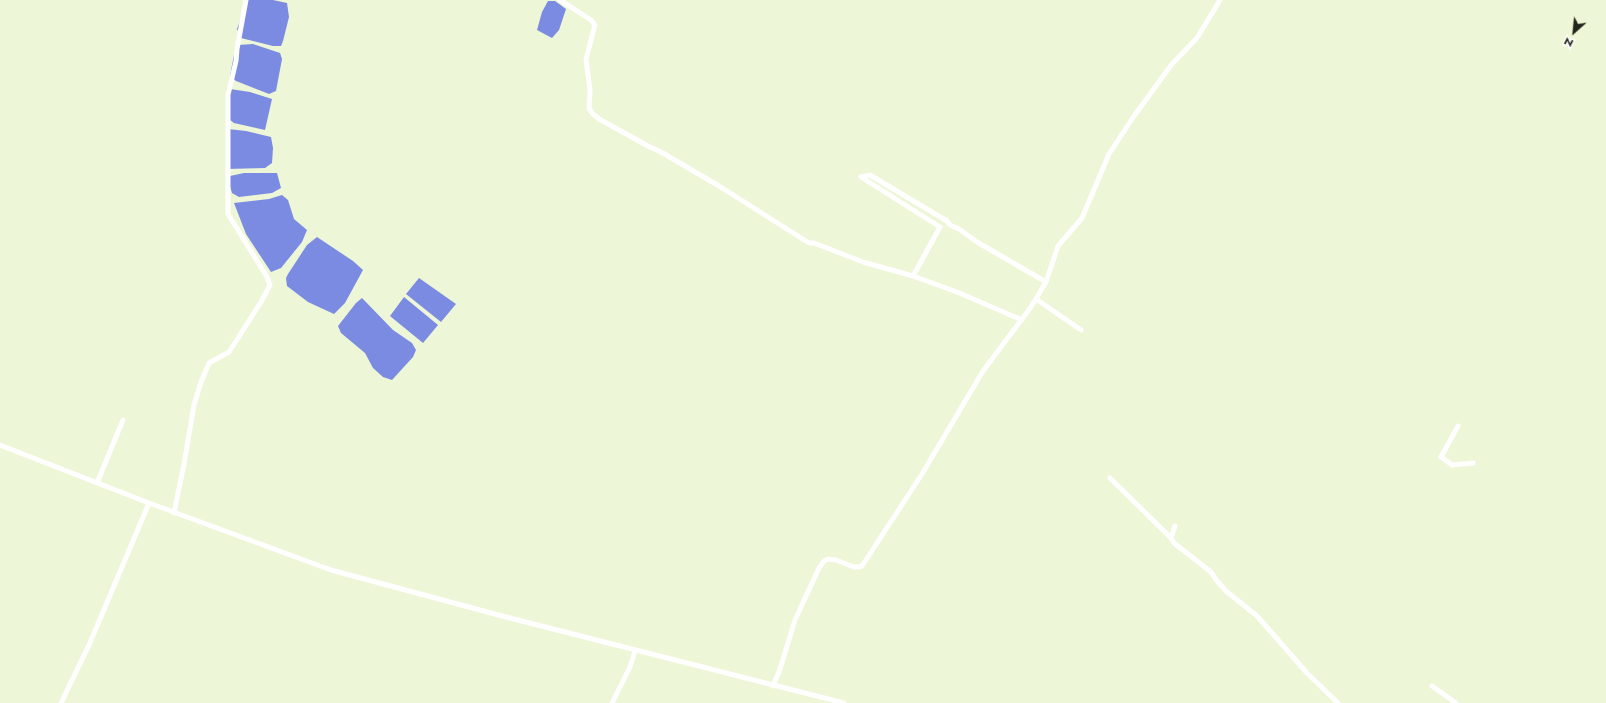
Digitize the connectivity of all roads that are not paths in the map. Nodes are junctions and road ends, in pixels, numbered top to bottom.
1 (246, 0) edge
2 (560, 0) edge
3 (1220, 0) edge
4 (913, 276) junction
5 (1046, 282) junction
6 (1036, 299) junction
7 (1022, 320) junction
8 (1081, 330) dead end
9 (123, 420) dead end
10 (1458, 426) dead end
11 (0, 445) edge
12 (1473, 464) dead end
13 (1110, 478) dead end
14 (97, 483) junction
15 (149, 504) junction
16 (174, 513) junction
17 (1175, 526) dead end
18 (1171, 538) junction
19 (635, 651) junction
20 (773, 686) junction
21 (1432, 686) dead end
22 (61, 703) edge
23 (612, 703) edge
24 (844, 703) edge
25 (1338, 703) edge
26 (1456, 703) edge

1 - 16 street
2 - 4 street
3 - 5 street
4 - 5 street
4 - 7 street
5 - 6 street
6 - 7 street
6 - 8 street
7 - 20 street
9 - 14 street
10 - 12 street
11 - 14 street
13 - 18 street
14 - 15 street
15 - 16 street
15 - 22 street
16 - 19 street
17 - 18 street
18 - 25 street
19 - 20 street
19 - 23 street
20 - 24 street
21 - 26 street

